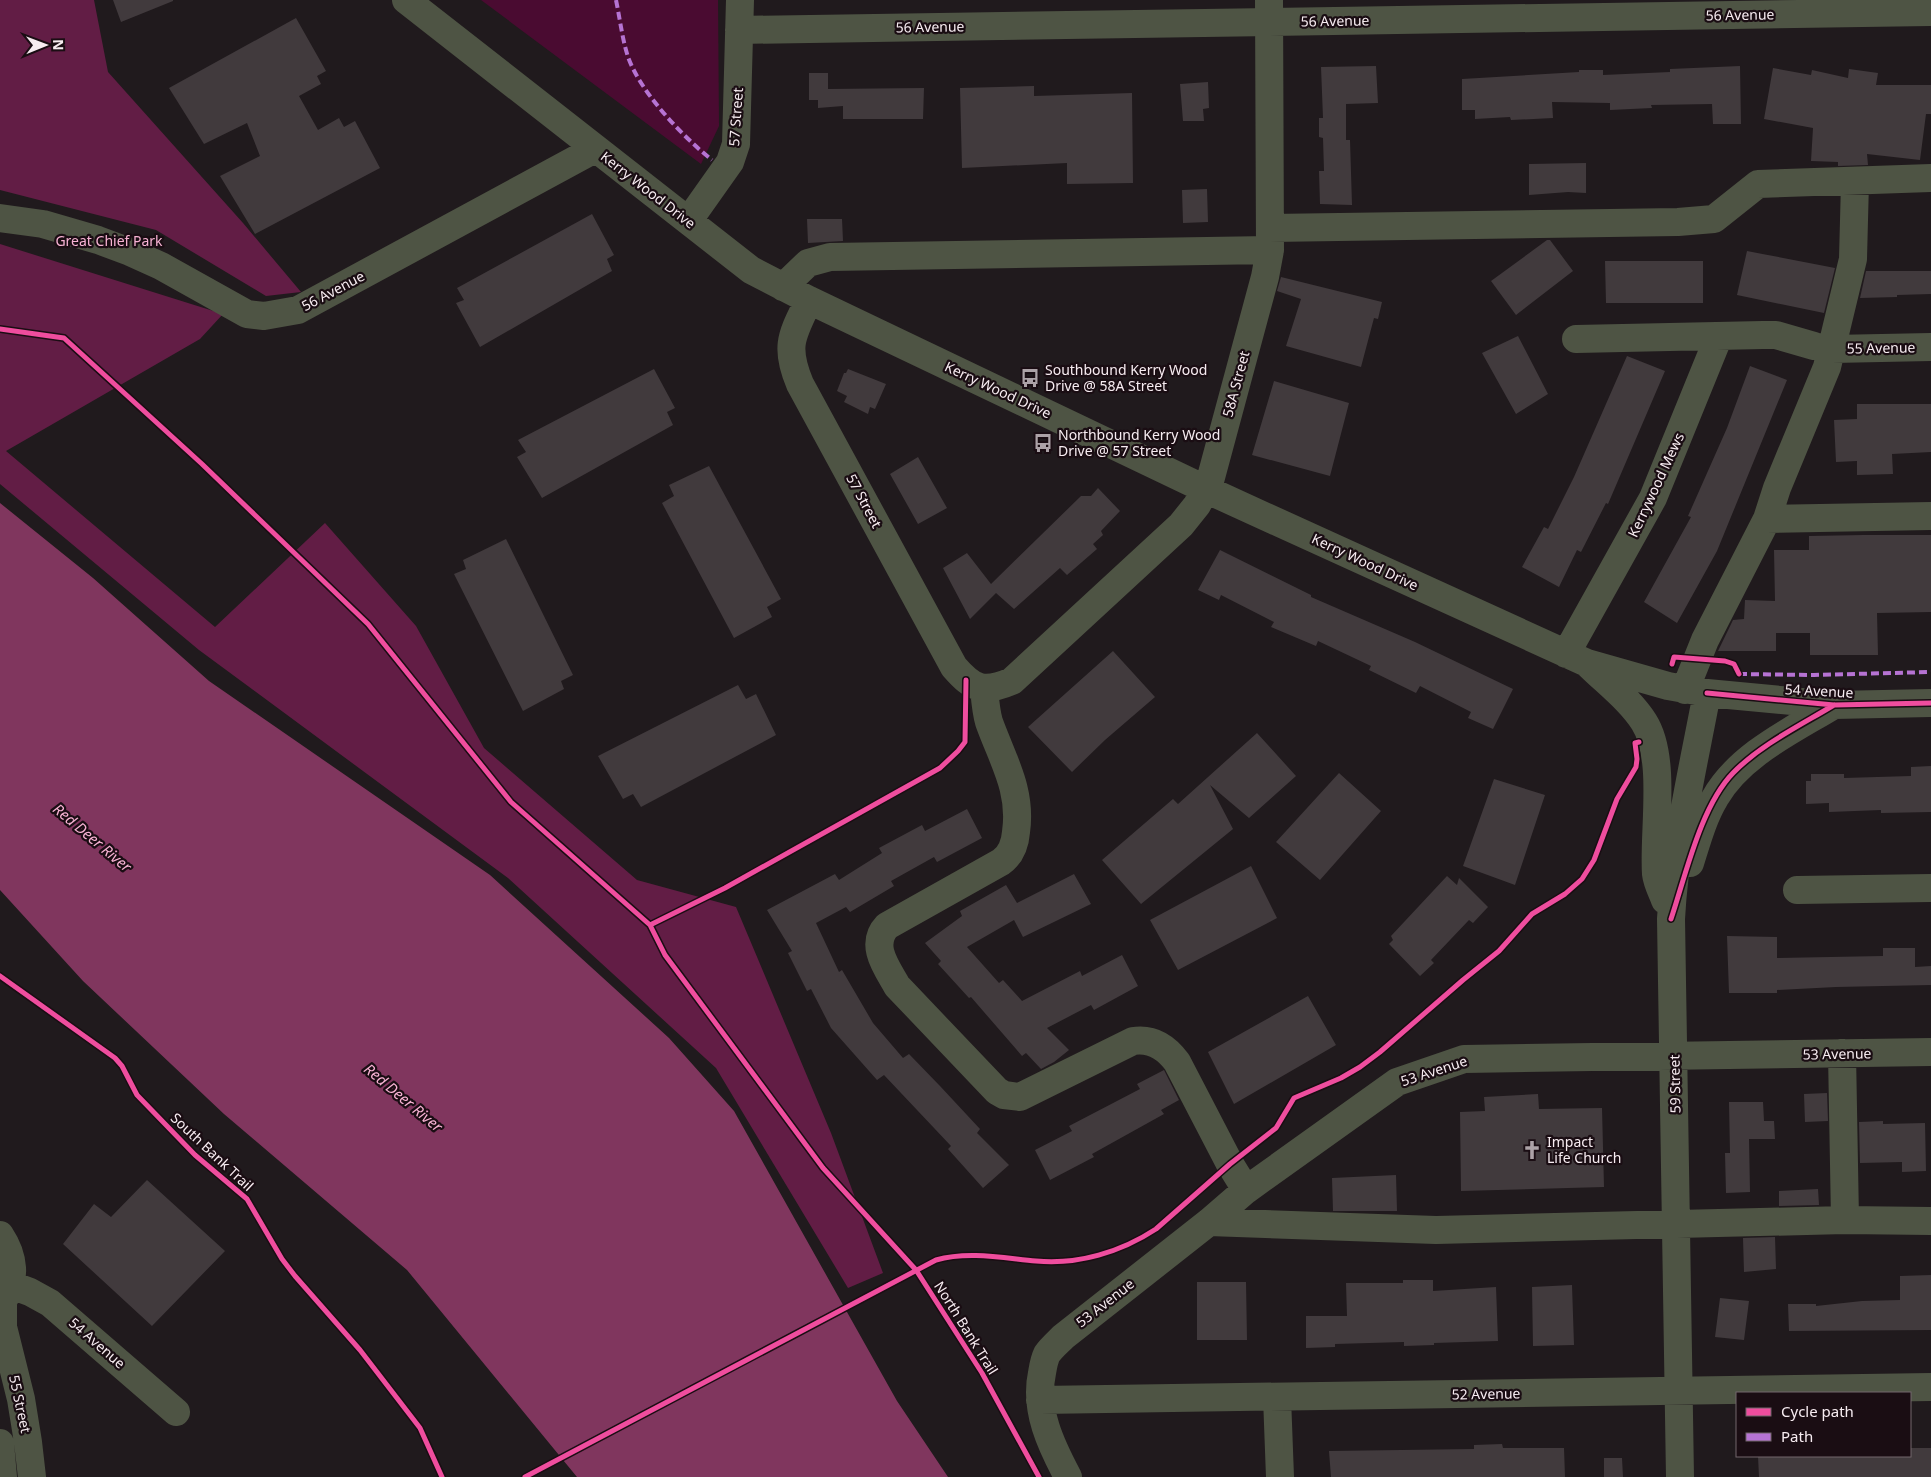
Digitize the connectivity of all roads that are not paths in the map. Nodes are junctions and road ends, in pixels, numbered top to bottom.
1 (406, 0) edge
2 (740, 0) edge
3 (1269, 11) edge
4 (1931, 12) edge
5 (739, 30) junction
6 (595, 149) junction
7 (1931, 178) edge
8 (1854, 182) junction
9 (0, 218) edge
10 (688, 220) junction
11 (1270, 239) junction
12 (783, 287) junction
13 (809, 300) junction
14 (1719, 336) junction
15 (1576, 339) dead end
16 (1823, 347) junction
17 (1931, 348) edge
18 (1205, 489) junction
19 (1931, 516) edge
20 (1767, 520) junction
21 (1577, 658) junction
22 (981, 688) junction
23 (1696, 692) junction
24 (1931, 703) edge
25 (1834, 705) junction
26 (1931, 888) edge
27 (1797, 890) dead end
28 (1671, 919) junction
29 (1931, 1052) edge
30 (1842, 1053) junction
31 (1674, 1057) junction
32 (1246, 1190) junction
33 (1844, 1220) junction
34 (1931, 1221) edge
35 (1209, 1222) junction
36 (1677, 1225) junction
37 (0, 1235) edge
38 (5, 1298) edge
39 (1931, 1387) edge
40 (1679, 1390) junction
41 (1277, 1397) junction
42 (1040, 1400) junction
43 (176, 1412) dead end
44 (0, 1443) edge
45 (3, 1477) edge
46 (32, 1477) edge
47 (1068, 1477) edge
48 (1280, 1477) edge
49 (1680, 1477) edge

1 - 6 street, Kerry Wood Drive
2 - 5 street, 57 Street
3 - 4 street, 56 Avenue
3 - 5 street, 56 Avenue
3 - 11 street, 58A Street
5 - 10 street, 57 Street
6 - 9 street, 56 Avenue
6 - 10 street, Kerry Wood Drive
7 - 8 street
8 - 11 street
8 - 16 street, 59 Street
10 - 12 street, Kerry Wood Drive
11 - 12 street
11 - 18 street, 58A Street
12 - 13 street, Kerry Wood Drive
13 - 18 street, Kerry Wood Drive
13 - 22 street, 57 Street
14 - 15 street
14 - 16 street
14 - 21 street, Kerrywood Mews
16 - 17 street, 55 Avenue
16 - 20 street, 59 Street
18 - 21 street, Kerry Wood Drive
18 - 22 street, 58A Street
19 - 20 street
20 - 23 street, 59 Street
21 - 23 street, Kerry Wood Drive
21 - 28 street
22 - 32 street
23 - 25 street, 54 Avenue
23 - 28 street, 59 Street
24 - 25 street, 54 Avenue
25 - 28 street
26 - 27 street
28 - 31 street, 59 Street
29 - 30 street, 53 Avenue
30 - 31 street, 53 Avenue
30 - 33 street
31 - 32 street, 53 Avenue
31 - 36 street, 59 Street
32 - 35 street, 53 Avenue
33 - 34 street
33 - 36 street
35 - 36 street
35 - 42 street, 53 Avenue
36 - 40 street, 59 Street
37 - 38 street, 55 Street
38 - 43 street, 54 Avenue
38 - 46 street, 55 Street
39 - 40 street, 52 Avenue
40 - 41 street, 52 Avenue
40 - 49 street, 59 Street
41 - 42 street, 52 Avenue
41 - 48 street
42 - 47 street, 53 Avenue
44 - 45 street, 55 Street

